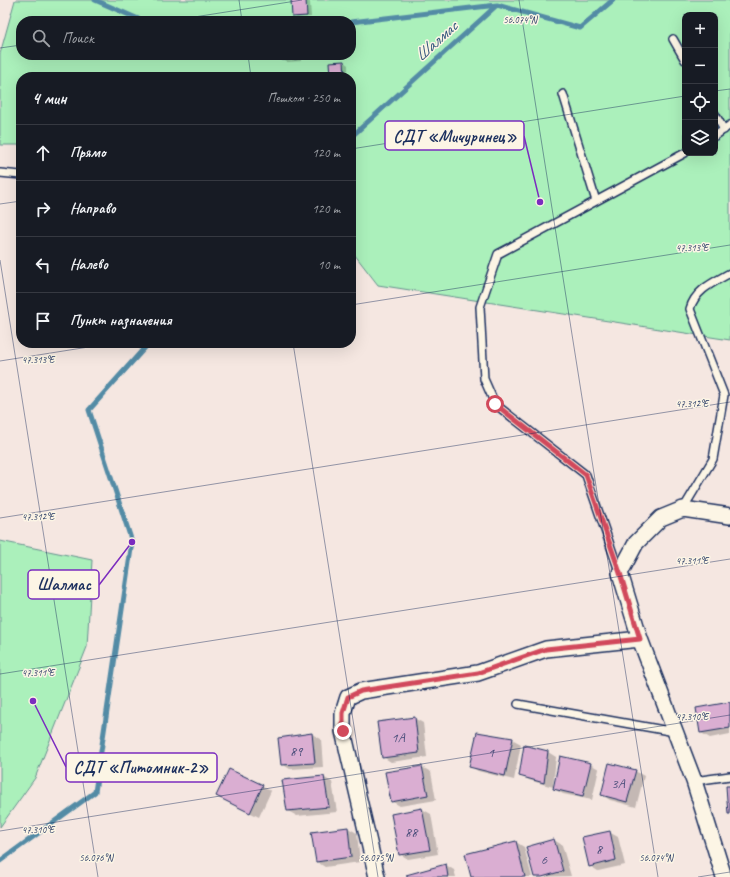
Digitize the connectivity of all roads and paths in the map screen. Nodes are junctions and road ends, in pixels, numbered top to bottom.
1 (674, 39) dead end
2 (682, 54) edge
3 (563, 94) dead end
4 (718, 118) edge
5 (727, 128) edge
6 (718, 134) edge
7 (682, 155) edge
8 (0, 173) edge
9 (16, 175) edge
10 (596, 201) junction
11 (730, 273) edge
12 (727, 394) edge
13 (683, 509) junction
14 (730, 516) edge
15 (620, 573) junction
16 (640, 639) junction
17 (518, 704) dead end
18 (675, 732) junction
19 (730, 776) edge
20 (694, 781) junction
21 (377, 877) edge
22 (724, 877) edge

1 - 2 lane
3 - 10 lane
4 - 5 lane
5 - 6 lane
7 - 10 lane
8 - 9 lane
10 - 15 lane
11 - 12 lane
12 - 13 lane
13 - 14 street
13 - 15 street
15 - 16 street
16 - 18 street
16 - 21 street
17 - 18 lane
18 - 20 street
19 - 20 lane
20 - 22 street

